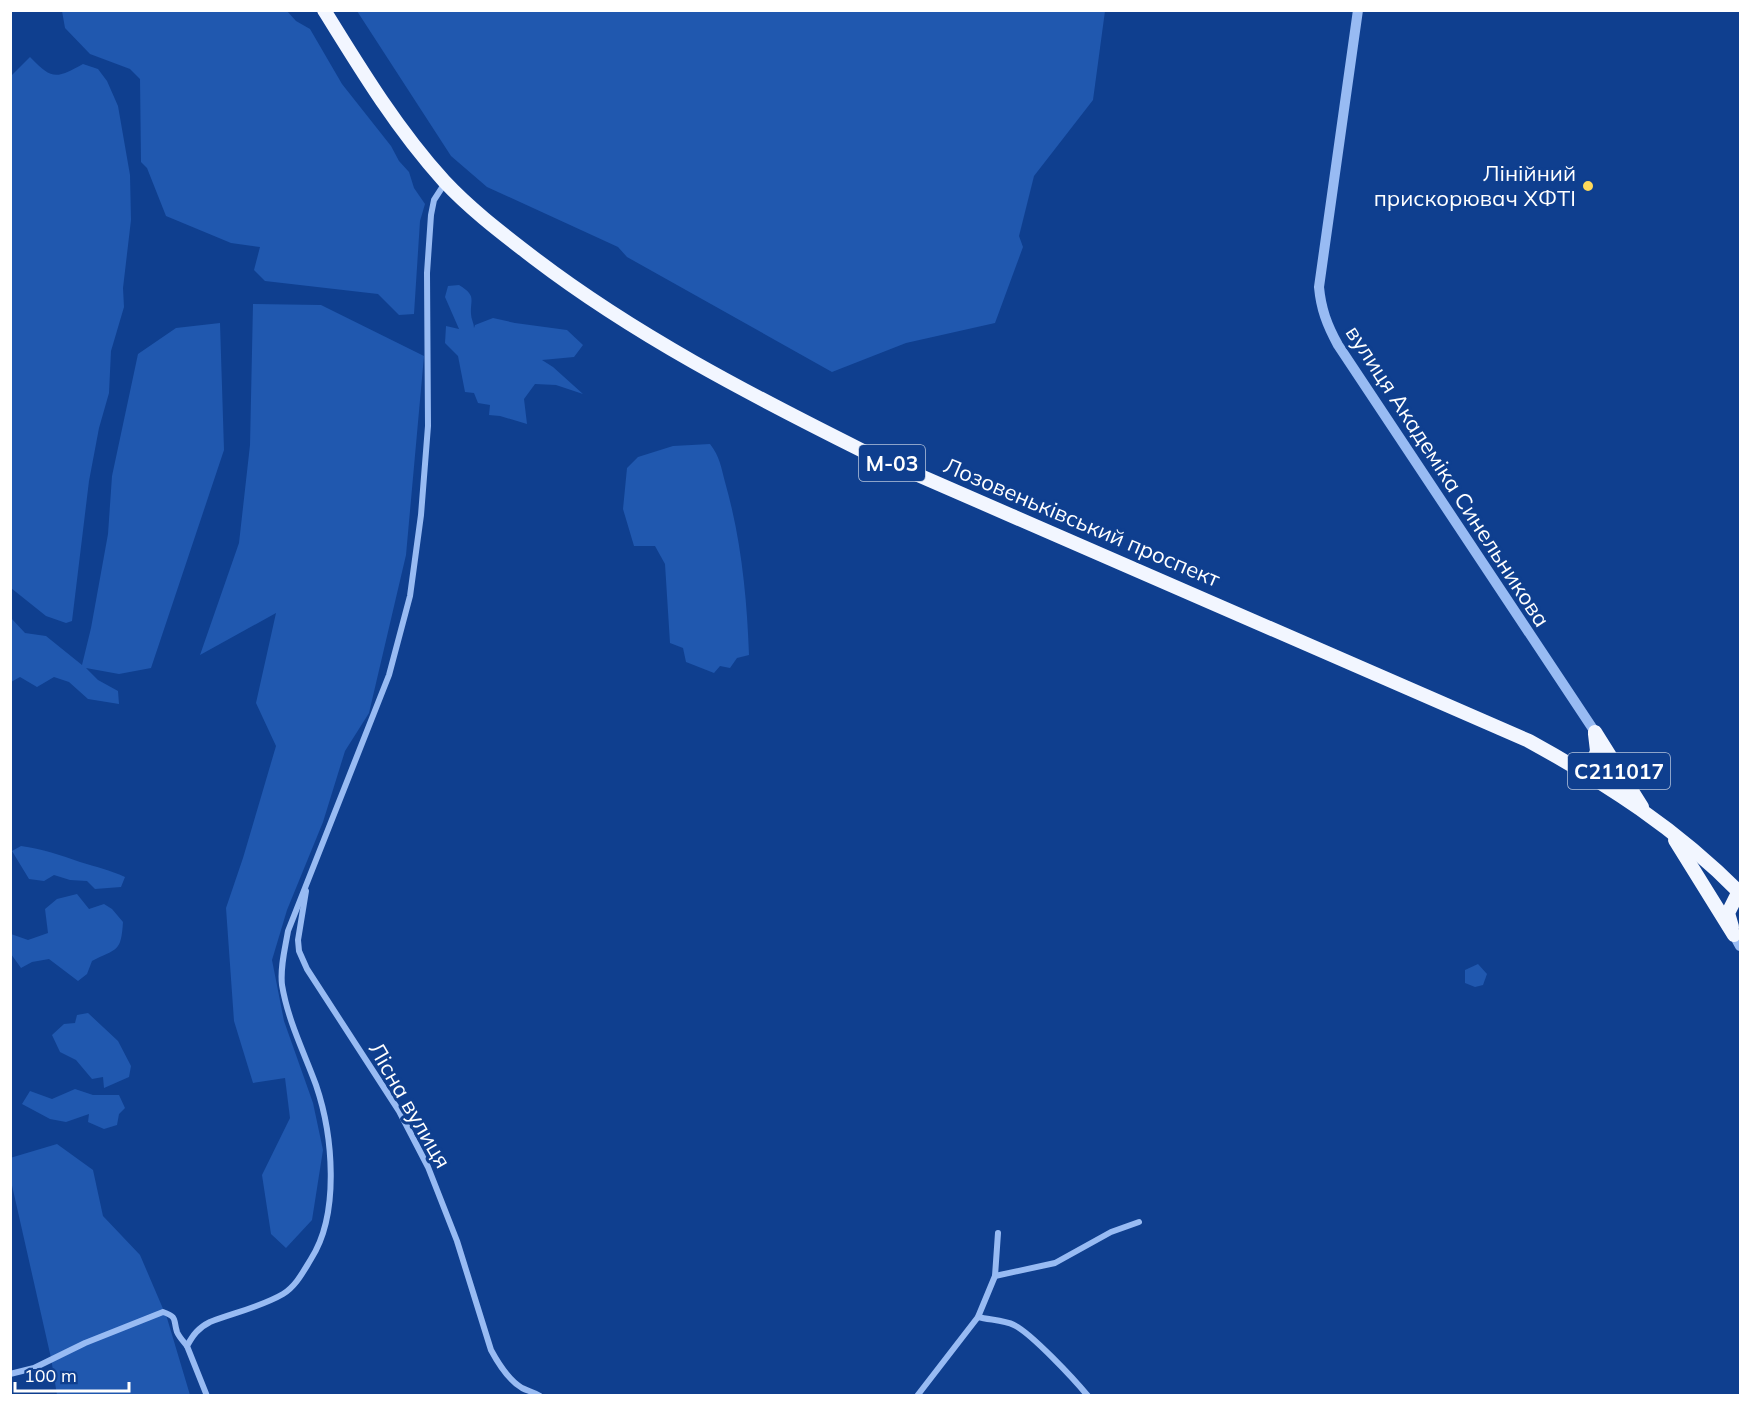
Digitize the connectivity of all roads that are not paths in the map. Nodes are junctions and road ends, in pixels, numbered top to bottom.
1 (324, 10) edge
2 (1358, 10) edge
3 (446, 182) junction
4 (1595, 732) junction
5 (1568, 762) junction
6 (1588, 775) junction
7 (1644, 810) junction
8 (1668, 828) junction
9 (306, 887) junction
10 (1739, 892) edge
11 (1740, 920) edge
12 (1737, 940) edge
13 (1139, 1222) dead end
14 (998, 1233) dead end
15 (995, 1276) junction
16 (978, 1317) junction
17 (187, 1346) junction
18 (10, 1374) edge
19 (207, 1395) edge
20 (540, 1395) edge
21 (917, 1395) edge
22 (1088, 1395) edge

1 - 3 highway, Лозовеньківський проспект / М-03
2 - 4 street, вулиця Академіка Синельникова / С211017
3 - 5 highway, Лозовеньківський проспект / М-03
3 - 9 street
4 - 5 highway
4 - 6 highway
4 - 7 highway, С211017
5 - 6 highway, Лозовеньківський проспект / М-03
6 - 7 highway, Лозовеньківський проспект / М-03
7 - 8 highway, Лозовеньківський проспект / М-03
8 - 10 highway, Лозовеньківський проспект / М-03
8 - 12 highway
9 - 17 street
9 - 20 street, Лісна вулиця
10 - 12 highway
11 - 12 highway
13 - 15 street
14 - 15 street
15 - 16 street
16 - 21 street
16 - 22 street
17 - 18 street
17 - 19 street

